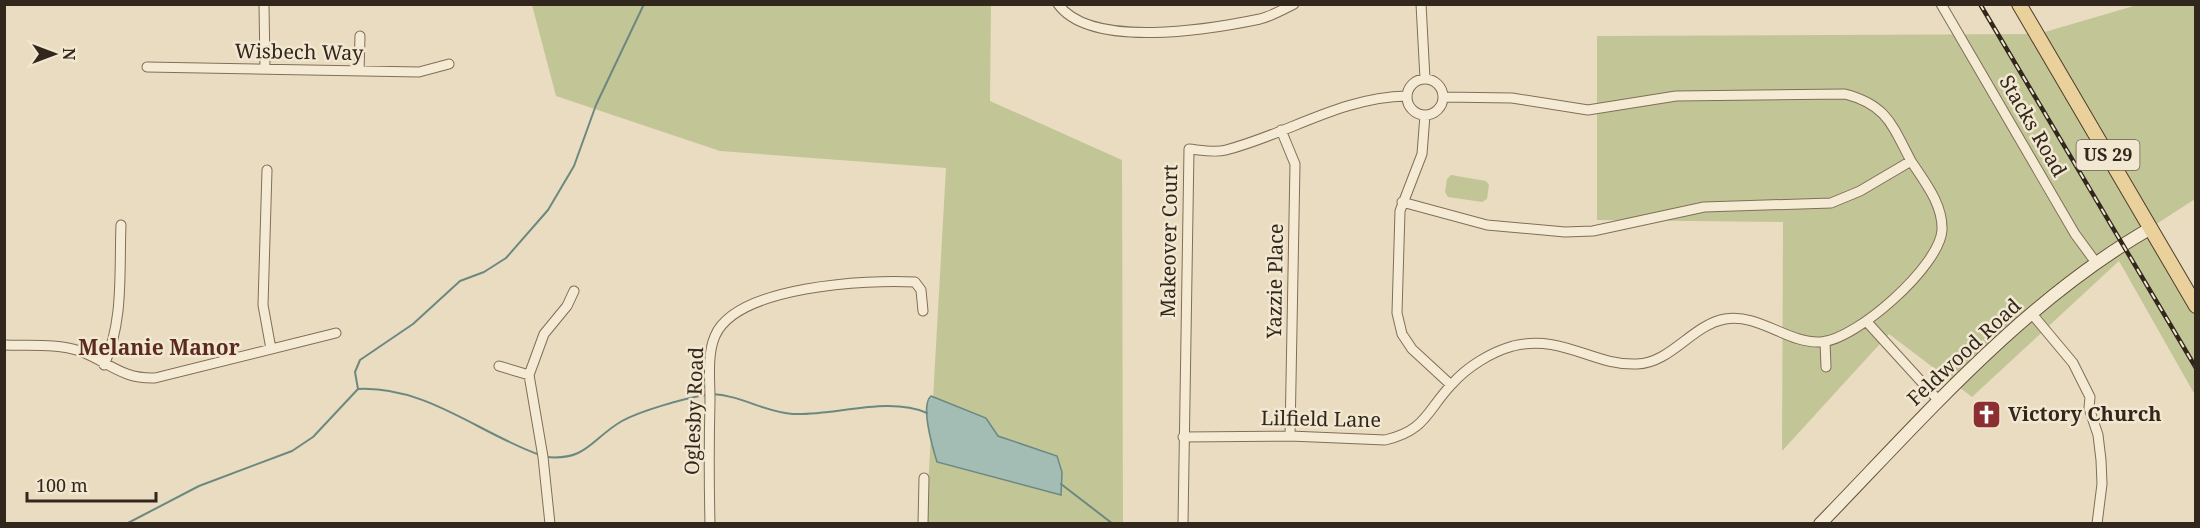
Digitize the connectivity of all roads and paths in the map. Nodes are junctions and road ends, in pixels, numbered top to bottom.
1 (264, 4) edge
2 (1058, 4) edge
3 (1294, 4) edge
4 (1421, 4) edge
5 (1941, 4) edge
6 (2019, 4) edge
7 (360, 36) dead end
8 (449, 64) dead end
9 (147, 67) dead end
10 (265, 69) junction
11 (359, 71) junction
12 (1425, 79) junction
13 (1407, 96) junction
14 (1443, 97) junction
15 (1425, 115) junction
16 (1281, 130) junction
17 (1911, 161) junction
18 (267, 170) dead end
19 (1402, 202) junction
20 (121, 225) dead end
21 (2151, 228) junction
22 (2097, 264) junction
23 (574, 291) dead end
24 (2196, 306) edge
25 (923, 311) dead end
26 (2032, 314) junction
27 (1867, 322) junction
28 (336, 333) dead end
29 (1825, 342) junction
30 (4, 345) edge
31 (271, 349) junction
32 (104, 364) junction
33 (499, 366) dead end
34 (1826, 367) dead end
35 (529, 375) junction
36 (1451, 385) junction
37 (1939, 401) junction
38 (1290, 435) junction
39 (1184, 437) junction
40 (924, 478) dead end
41 (550, 524) edge
42 (710, 524) edge
43 (923, 524) edge
44 (1183, 524) edge
45 (1820, 524) edge
46 (2097, 524) edge

1 - 10 street
2 - 3 street
4 - 12 street
5 - 22 street, Stacks Road
6 - 21 main road, US 29
7 - 11 street
8 - 11 street, Wisbech Way
9 - 10 street, Wisbech Way
10 - 11 street, Wisbech Way
12 - 13 street
12 - 14 street
13 - 15 street
13 - 16 street, Makeover Court
14 - 15 street
14 - 17 street
15 - 19 street
16 - 38 street, Yazzie Place
16 - 39 street, Makeover Court
17 - 19 street
17 - 27 street
18 - 31 street
19 - 36 street
20 - 32 street
21 - 22 street, Feldwood Road
21 - 24 main road, US 29
22 - 26 street, Feldwood Road
23 - 35 street
25 - 42 street, Oglesby Road
26 - 37 street, Feldwood Road
26 - 46 street
27 - 29 street
27 - 37 street
28 - 31 street
29 - 34 street
29 - 36 street, Lilfield Lane
30 - 32 street
31 - 32 street
33 - 35 street
35 - 41 street
36 - 38 street, Lilfield Lane
37 - 45 street, Feldwood Road
38 - 39 street, Lilfield Lane
39 - 44 street, Makeover Court
40 - 43 street

